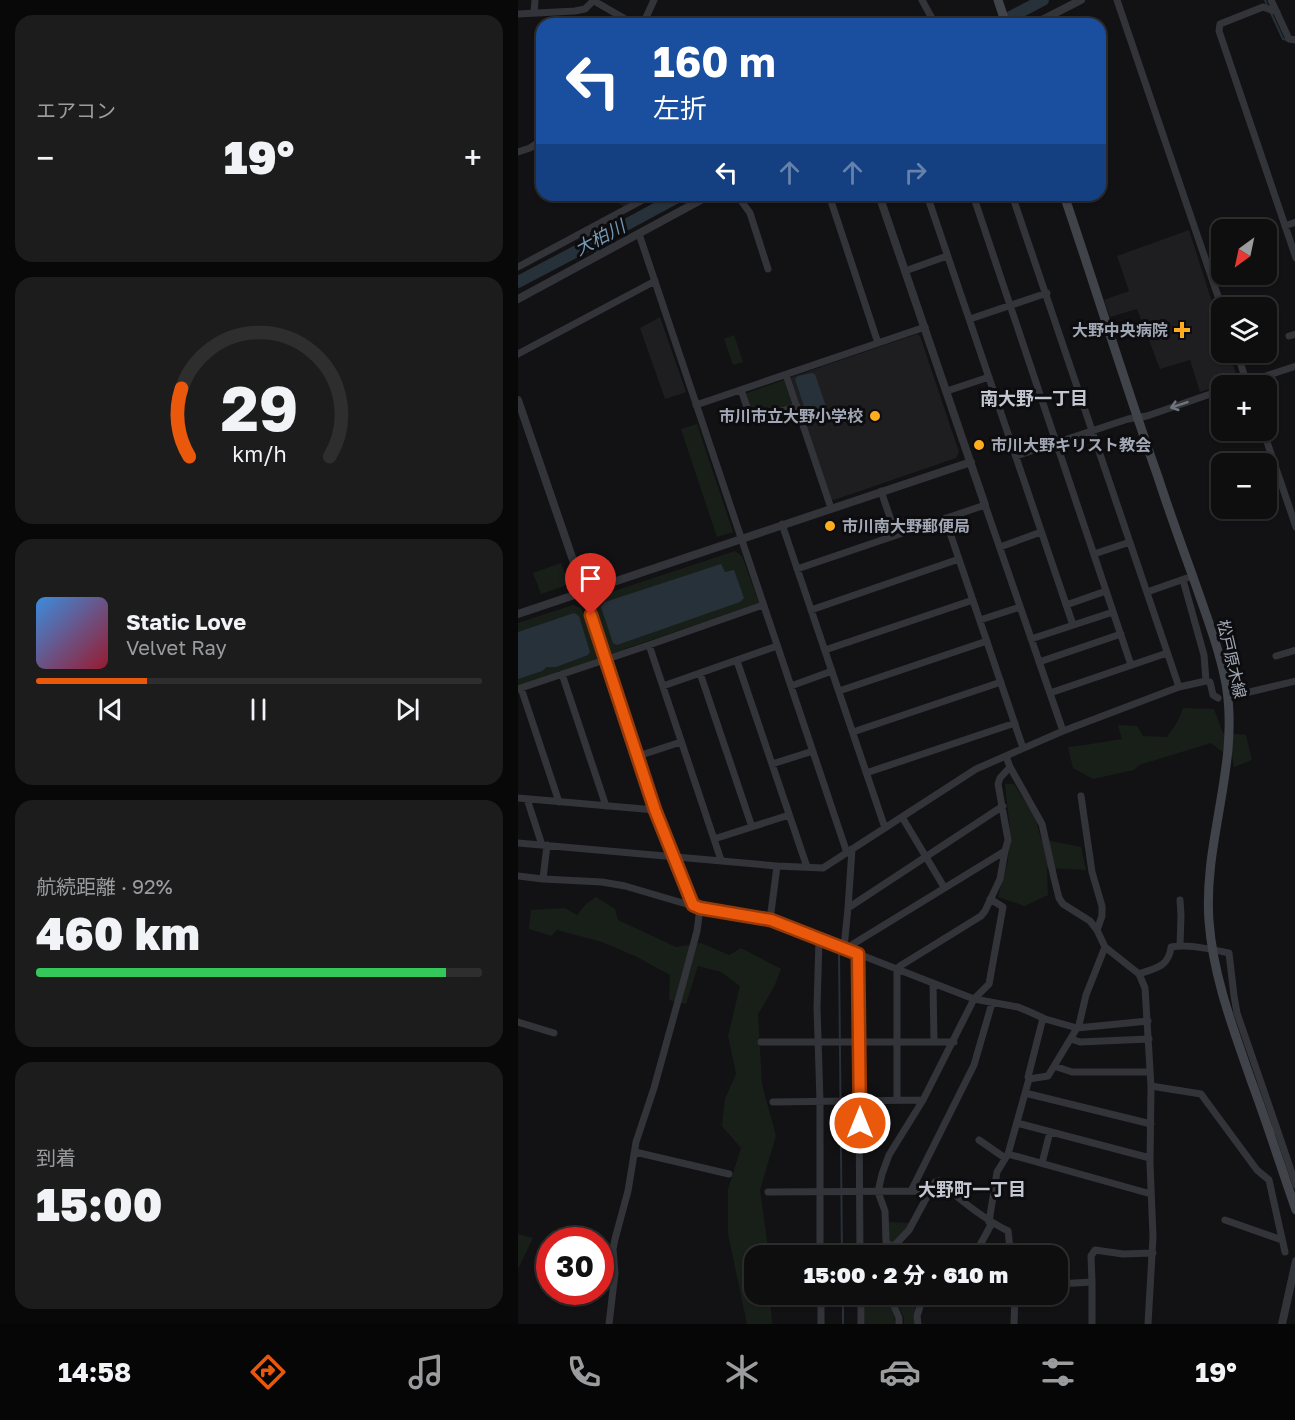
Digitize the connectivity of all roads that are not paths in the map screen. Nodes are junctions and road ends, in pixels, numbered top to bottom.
1 (535, 0) edge
2 (594, 0) edge
3 (654, 0) edge
4 (922, 0) edge
5 (998, 0) edge
6 (1081, 0) edge
7 (1117, 0) edge
8 (1272, 2) edge
9 (1277, 12) junction
10 (534, 13) junction
11 (518, 14) edge
12 (624, 18) edge
13 (646, 18) edge
14 (932, 18) edge
15 (1004, 18) edge
16 (1046, 18) edge
17 (1295, 40) edge
18 (536, 144) edge
19 (518, 152) edge
20 (641, 201) edge
21 (699, 201) edge
22 (741, 201) edge
23 (831, 201) edge
24 (881, 201) edge
25 (929, 201) edge
26 (975, 201) edge
27 (1014, 201) edge
28 (1066, 201) edge
29 (1295, 222) edge
30 (1285, 226) junction
31 (585, 231) junction
32 (639, 234) junction
33 (599, 255) junction
34 (947, 256) junction
35 (1295, 258) edge
36 (518, 267) edge
37 (769, 269) dead end
38 (905, 271) junction
39 (654, 281) junction
40 (1047, 293) junction
41 (1218, 297) edge
42 (518, 299) edge
43 (1010, 305) junction
44 (970, 319) junction
45 (925, 327) junction
46 (878, 343) junction
47 (518, 354) edge
48 (1295, 366) edge
49 (786, 375) junction
50 (1271, 375) edge
51 (989, 377) junction
52 (741, 390) junction
53 (947, 392) junction
54 (1211, 394) edge
55 (518, 400) edge
56 (696, 405) junction
57 (797, 406) junction
58 (1137, 417) junction
59 (1092, 431) junction
60 (1267, 441) edge
61 (1056, 442) junction
62 (1016, 456) junction
63 (971, 462) junction
64 (881, 491) junction
65 (985, 505) junction
66 (831, 508) junction
67 (946, 518) junction
68 (782, 525) junction
69 (1295, 527) edge
70 (1041, 532) junction
71 (896, 535) junction
72 (741, 538) junction
73 (1130, 542) junction
74 (1000, 547) junction
75 (1094, 554) junction
76 (959, 559) junction
77 (797, 569) junction
78 (1188, 578) junction
79 (1106, 591) junction
80 (583, 592) junction
81 (1147, 592) junction
82 (973, 600) junction
83 (1066, 604) junction
84 (763, 605) junction
85 (1020, 607) junction
86 (811, 610) junction
87 (1114, 612) junction
88 (518, 614) edge
89 (980, 620) junction
90 (1073, 625) junction
91 (1121, 634) junction
92 (1031, 639) junction
93 (987, 641) junction
94 (649, 645) junction
95 (777, 646) junction
96 (825, 650) junction
97 (1295, 650) edge
98 (1167, 652) junction
99 (1276, 656) dead end
100 (606, 659) junction
101 (737, 660) junction
102 (1039, 662) junction
103 (1131, 665) junction
104 (832, 671) junction
105 (700, 673) junction
106 (562, 674) junction
107 (1206, 681) junction
108 (1295, 681) edge
109 (1001, 682) junction
110 (663, 686) junction
111 (791, 686) junction
112 (1179, 687) junction
113 (519, 689) edge
114 (839, 691) junction
115 (1050, 693) junction
116 (1237, 695) dead end
117 (1218, 698) dead end
118 (1015, 723) junction
119 (1063, 731) junction
120 (852, 732) junction
121 (682, 742) junction
122 (1023, 748) junction
123 (813, 751) junction
124 (638, 756) junction
125 (1006, 756) junction
126 (772, 764) junction
127 (1010, 767) junction
128 (866, 773) junction
129 (1081, 796) dead end
130 (518, 798) edge
131 (527, 799) junction
132 (558, 802) junction
133 (606, 806) junction
134 (1003, 806) junction
135 (655, 810) junction
136 (789, 815) junction
137 (902, 817) junction
138 (752, 827) junction
139 (885, 828) junction
140 (714, 839) junction
141 (518, 843) edge
142 (544, 845) junction
143 (850, 851) junction
144 (1005, 851) junction
145 (674, 857) junction
146 (926, 857) junction
147 (721, 860) junction
148 (777, 866) junction
149 (807, 867) junction
150 (518, 876) edge
151 (543, 879) junction
152 (944, 887) junction
153 (990, 898) junction
154 (1180, 900) dead end
155 (696, 906) junction
156 (848, 908) junction
157 (770, 920) junction
158 (1097, 930) junction
159 (819, 939) junction
160 (1180, 946) junction
161 (1105, 947) junction
162 (844, 949) junction
163 (858, 954) junction
164 (897, 969) junction
165 (1139, 974) junction
166 (933, 983) junction
167 (974, 999) junction
168 (992, 1003) junction
169 (1043, 1018) junction
170 (1148, 1021) junction
171 (518, 1022) edge
172 (1077, 1028) junction
173 (554, 1033) dead end
174 (1071, 1039) junction
175 (1149, 1040) junction
176 (954, 1041) junction
177 (761, 1042) dead end
178 (818, 1042) junction
179 (859, 1042) junction
180 (897, 1042) junction
181 (934, 1042) junction
182 (1054, 1066) junction
183 (1150, 1072) junction
184 (1029, 1079) junction
185 (1151, 1086) junction
186 (1025, 1093) junction
187 (897, 1099) junction
188 (860, 1100) junction
189 (923, 1100) junction
190 (820, 1101) junction
191 (773, 1102) dead end
192 (1017, 1123) junction
193 (1151, 1124) junction
194 (1272, 1130) junction
195 (1050, 1132) junction
196 (979, 1140) dead end
197 (635, 1152) junction
198 (1007, 1156) junction
199 (1150, 1158) junction
200 (1042, 1163) junction
201 (729, 1173) dead end
202 (1295, 1185) edge
203 (860, 1191) junction
204 (911, 1191) junction
205 (930, 1191) junction
206 (768, 1192) dead end
207 (820, 1192) junction
208 (878, 1192) junction
209 (1151, 1194) junction
210 (1295, 1210) edge
211 (1225, 1220) dead end
212 (991, 1223) junction
213 (1282, 1240) junction
214 (820, 1245) edge
215 (860, 1245) edge
216 (891, 1245) edge
217 (894, 1245) edge
218 (980, 1245) edge
219 (1010, 1245) edge
220 (1285, 1252) dead end
221 (1153, 1253) junction
222 (1295, 1261) edge
223 (1092, 1282) junction
224 (1068, 1283) edge
225 (1292, 1288) edge
226 (821, 1305) edge
227 (861, 1305) edge
228 (894, 1305) edge
229 (920, 1305) edge
230 (1015, 1305) edge
231 (609, 1324) edge
232 (821, 1324) edge
233 (861, 1324) edge
234 (899, 1324) edge
235 (918, 1324) edge
236 (1014, 1324) edge
237 (1092, 1324) edge
238 (1148, 1324) edge
239 (1282, 1324) edge

1 - 10 street
2 - 10 street
2 - 12 street
3 - 13 street
4 - 14 street
5 - 15 main road
6 - 16 street
7 - 41 street
8 - 9 street
9 - 17 street
9 - 30 street
10 - 11 street
18 - 19 street
20 - 31 street
21 - 32 street
22 - 37 street
23 - 46 street
24 - 38 street
25 - 34 street
26 - 43 street
27 - 40 street
28 - 58 main road, 松戸原木線
29 - 30 street
30 - 35 street
31 - 33 street
31 - 36 street
32 - 33 street
32 - 39 street
33 - 42 street
34 - 38 street
34 - 44 street
38 - 45 street
39 - 47 street
39 - 56 street
40 - 43 street
40 - 59 street
43 - 44 street
43 - 61 street
44 - 51 street
45 - 46 street
45 - 53 street
46 - 49 street
48 - 50 street
49 - 52 street
49 - 57 street
51 - 53 street
51 - 62 street
52 - 56 street
52 - 57 street
53 - 63 street
54 -> 58 street
55 - 80 street
56 - 72 street
57 - 66 street
58 - 59 street
58 - 78 main road, 松戸原木線
59 - 61 street
59 - 73 street
60 - 69 street
61 - 62 street
61 - 75 street
62 - 70 street
63 - 64 street
63 - 65 street
64 - 66 street
64 - 71 street
65 - 67 street
65 - 74 street
66 - 68 street
67 - 71 street
67 - 76 street
68 - 72 street
68 - 77 street
70 - 74 street
70 - 83 street
71 - 77 street
72 - 80 street
72 - 84 street
73 - 75 street
73 - 81 street
74 - 85 street
75 - 79 street
76 - 82 street
76 - 86 street
77 - 86 street
78 - 81 street
78 - 107 street
78 - 194 main road, 松戸原木線
79 - 83 street
79 - 87 street
80 - 88 street
80 - 100 street
81 - 98 street
82 - 89 street
82 - 96 street
83 - 90 street
84 - 94 street
84 - 95 street
85 - 89 street
85 - 92 street
86 - 96 street
87 - 90 street
87 - 91 street
89 - 93 street
90 - 92 street
91 - 102 street
91 - 103 street
92 - 102 street
93 - 109 street
93 - 114 street
94 - 100 street
94 - 110 street
95 - 101 street
95 - 111 street
96 - 104 street
97 - 99 street
98 - 103 street
98 - 112 street
100 - 106 street
100 - 124 street
101 - 105 street
101 - 126 street
102 - 115 street
103 - 115 street
104 - 111 street
104 - 114 street
105 - 110 street
105 - 138 street
106 - 113 street
106 - 133 street
107 - 112 street
107 - 117 street
108 - 116 street
109 - 118 street
109 - 120 street
110 - 121 street
111 - 123 street
112 - 119 street
113 - 132 street
114 - 120 street
115 - 119 street
118 - 122 street
118 - 128 street
119 - 122 street
120 - 128 street
121 - 124 street
121 - 140 street
122 - 125 street
123 - 126 street
123 - 143 street
124 - 135 street
125 - 127 street
125 - 137 street
126 - 136 street
127 - 134 street
127 - 158 street
128 - 139 street
129 - 158 street
130 - 131 street
131 - 132 street
131 - 142 street
132 - 133 street
133 - 135 street
134 - 144 street
134 - 146 street
135 - 145 street
136 - 138 street
136 - 149 street
137 - 139 street
137 - 146 street
138 - 140 street
139 - 143 street
140 - 147 street
141 - 142 street
142 - 145 street
142 - 151 street
143 - 149 street
143 - 156 street
144 - 152 street
144 - 153 street
145 - 147 street
145 - 155 street
146 - 152 street
146 - 156 street
147 - 148 street
148 - 149 street
148 - 157 street
150 - 151 street
151 - 155 street
152 - 162 street
153 - 164 street
153 - 167 street
154 - 160 street
155 - 157 street
155 - 197 street
156 - 162 street
157 - 159 street
158 - 161 street
159 - 162 street
159 - 178 street
160 - 165 street
160 - 194 street
161 - 165 street
161 - 172 street
162 - 163 street
163 - 164 street
163 - 179 street
164 - 166 street
164 - 180 street
165 - 170 street
166 - 167 street
166 - 181 street
167 - 168 street
167 - 176 street
168 - 169 street
168 - 204 street
169 - 172 street
169 - 184 street
170 - 172 street
170 - 175 street
171 - 173 street
172 - 174 street
174 - 175 street
174 - 182 street
175 - 183 street
176 - 181 street
176 - 189 street
177 - 178 street
178 - 179 street
178 - 190 street
179 - 180 street
179 - 188 street
180 - 181 street
180 - 187 street
182 - 183 street
182 - 184 street
183 - 185 street
184 - 186 street
185 - 193 street
185 - 213 street
186 - 192 street
186 - 193 street
187 - 188 street
187 - 189 street
188 - 190 street
188 - 203 street
189 - 208 street
190 - 191 street
190 - 207 street
192 - 195 street
192 - 198 street
193 - 199 street
194 - 202 street
194 - 210 main road, 松戸原木線
195 - 199 street
195 - 200 street
196 - 198 street
197 - 201 street
197 - 231 street
198 - 200 street
198 - 212 street
199 - 209 street
200 - 209 street
203 - 207 street
203 - 208 street
203 - 215 street
204 - 205 street
204 - 208 street
205 - 212 street
205 - 217 street
206 - 207 street
207 - 214 street
208 - 216 street
209 - 221 street
211 - 213 street
212 - 218 street
212 - 219 street
213 - 220 street
221 - 223 street
221 - 238 street
222 - 225 street
223 - 224 street
223 - 237 street
225 - 239 street
226 - 232 street
227 - 233 street
228 - 234 street
229 - 235 street
230 - 236 street

